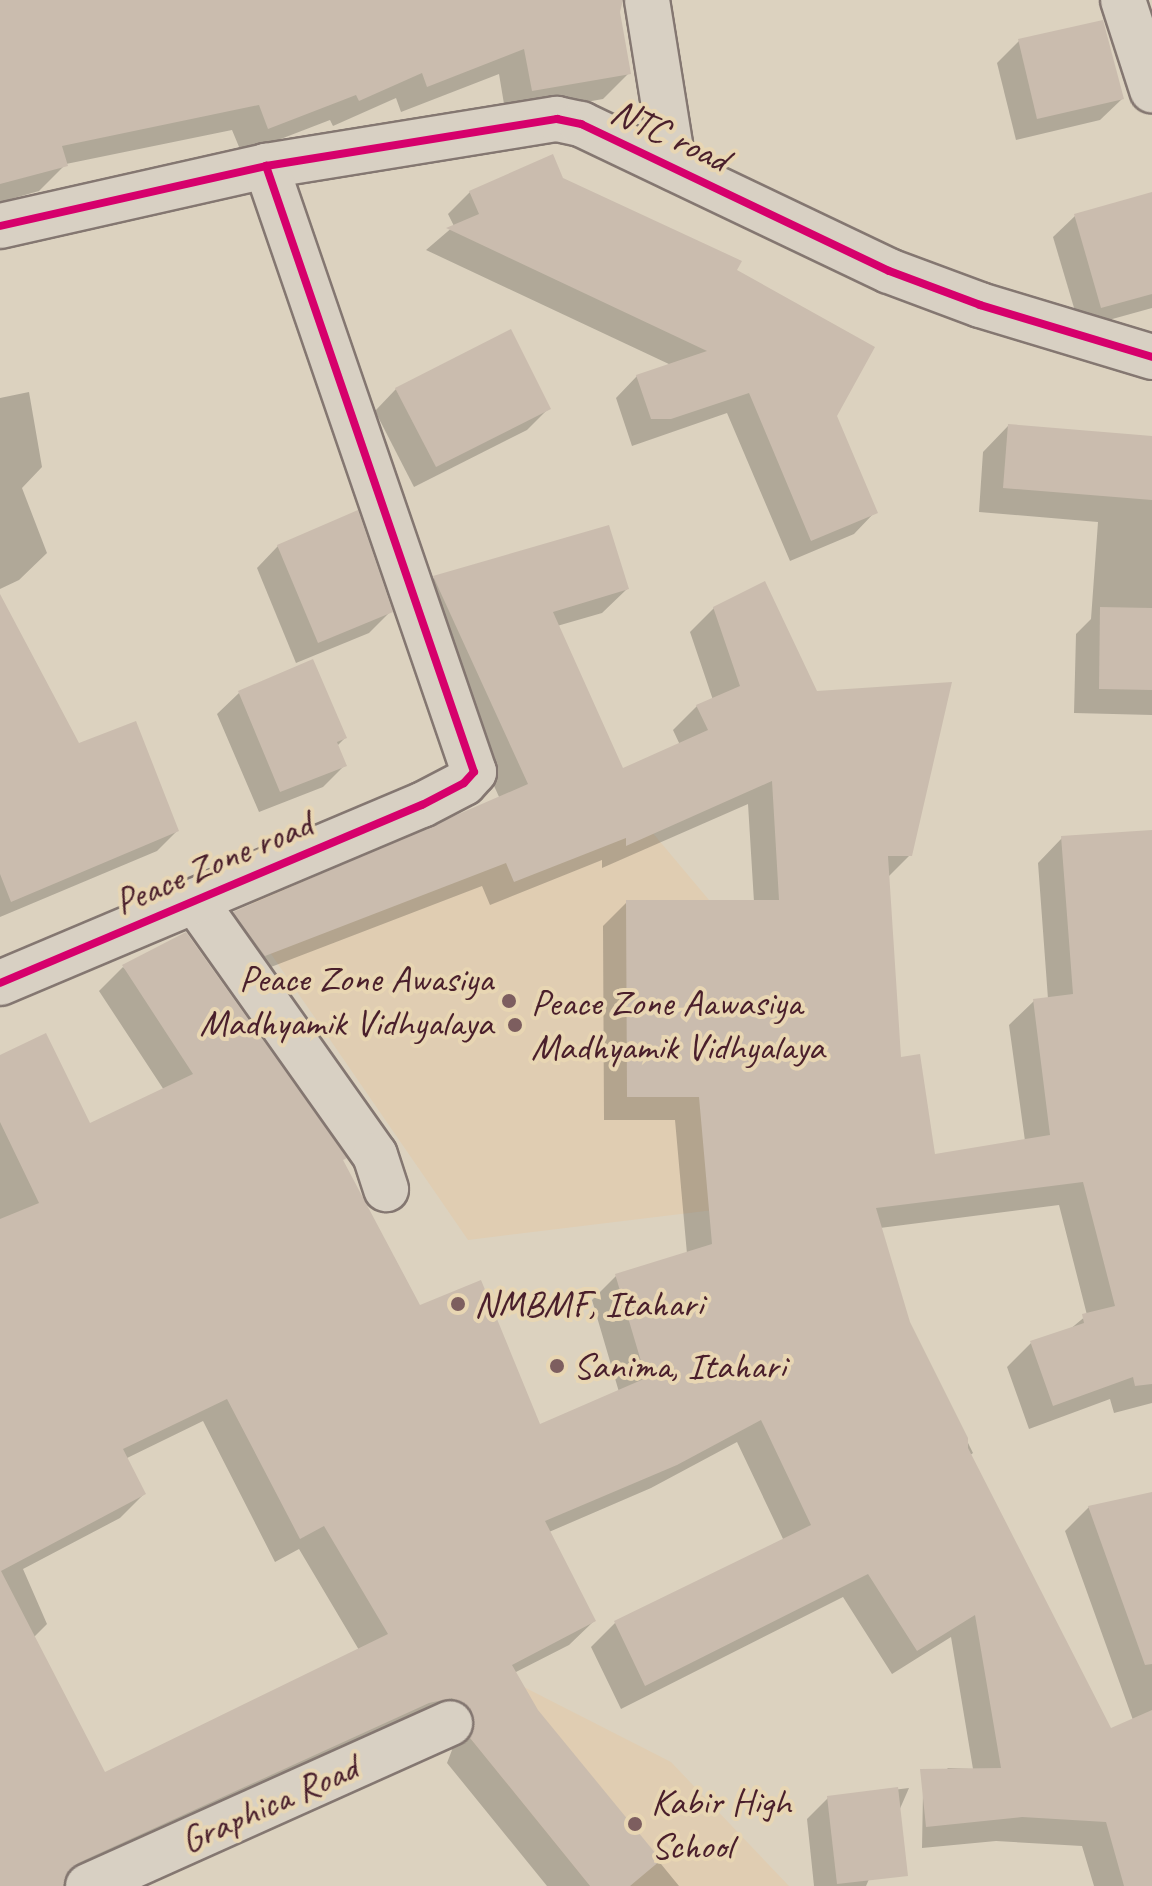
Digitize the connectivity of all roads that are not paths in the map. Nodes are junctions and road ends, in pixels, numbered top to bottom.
1 (647, 0) edge
2 (1123, 0) edge
3 (1152, 90) edge
4 (266, 166) junction
5 (674, 168) junction
6 (0, 226) edge
7 (1152, 357) edge
8 (195, 901) junction
9 (0, 983) edge
10 (386, 1189) dead end
11 (450, 1723) dead end
12 (88, 1886) edge

1 - 5 street
2 - 3 street
4 - 5 street, NTC road
4 - 6 street, NTC road
4 - 8 street, Peace Zone road
5 - 7 street, NTC road
8 - 9 street, Peace Zone road
8 - 10 street
11 - 12 street, Graphica Road

